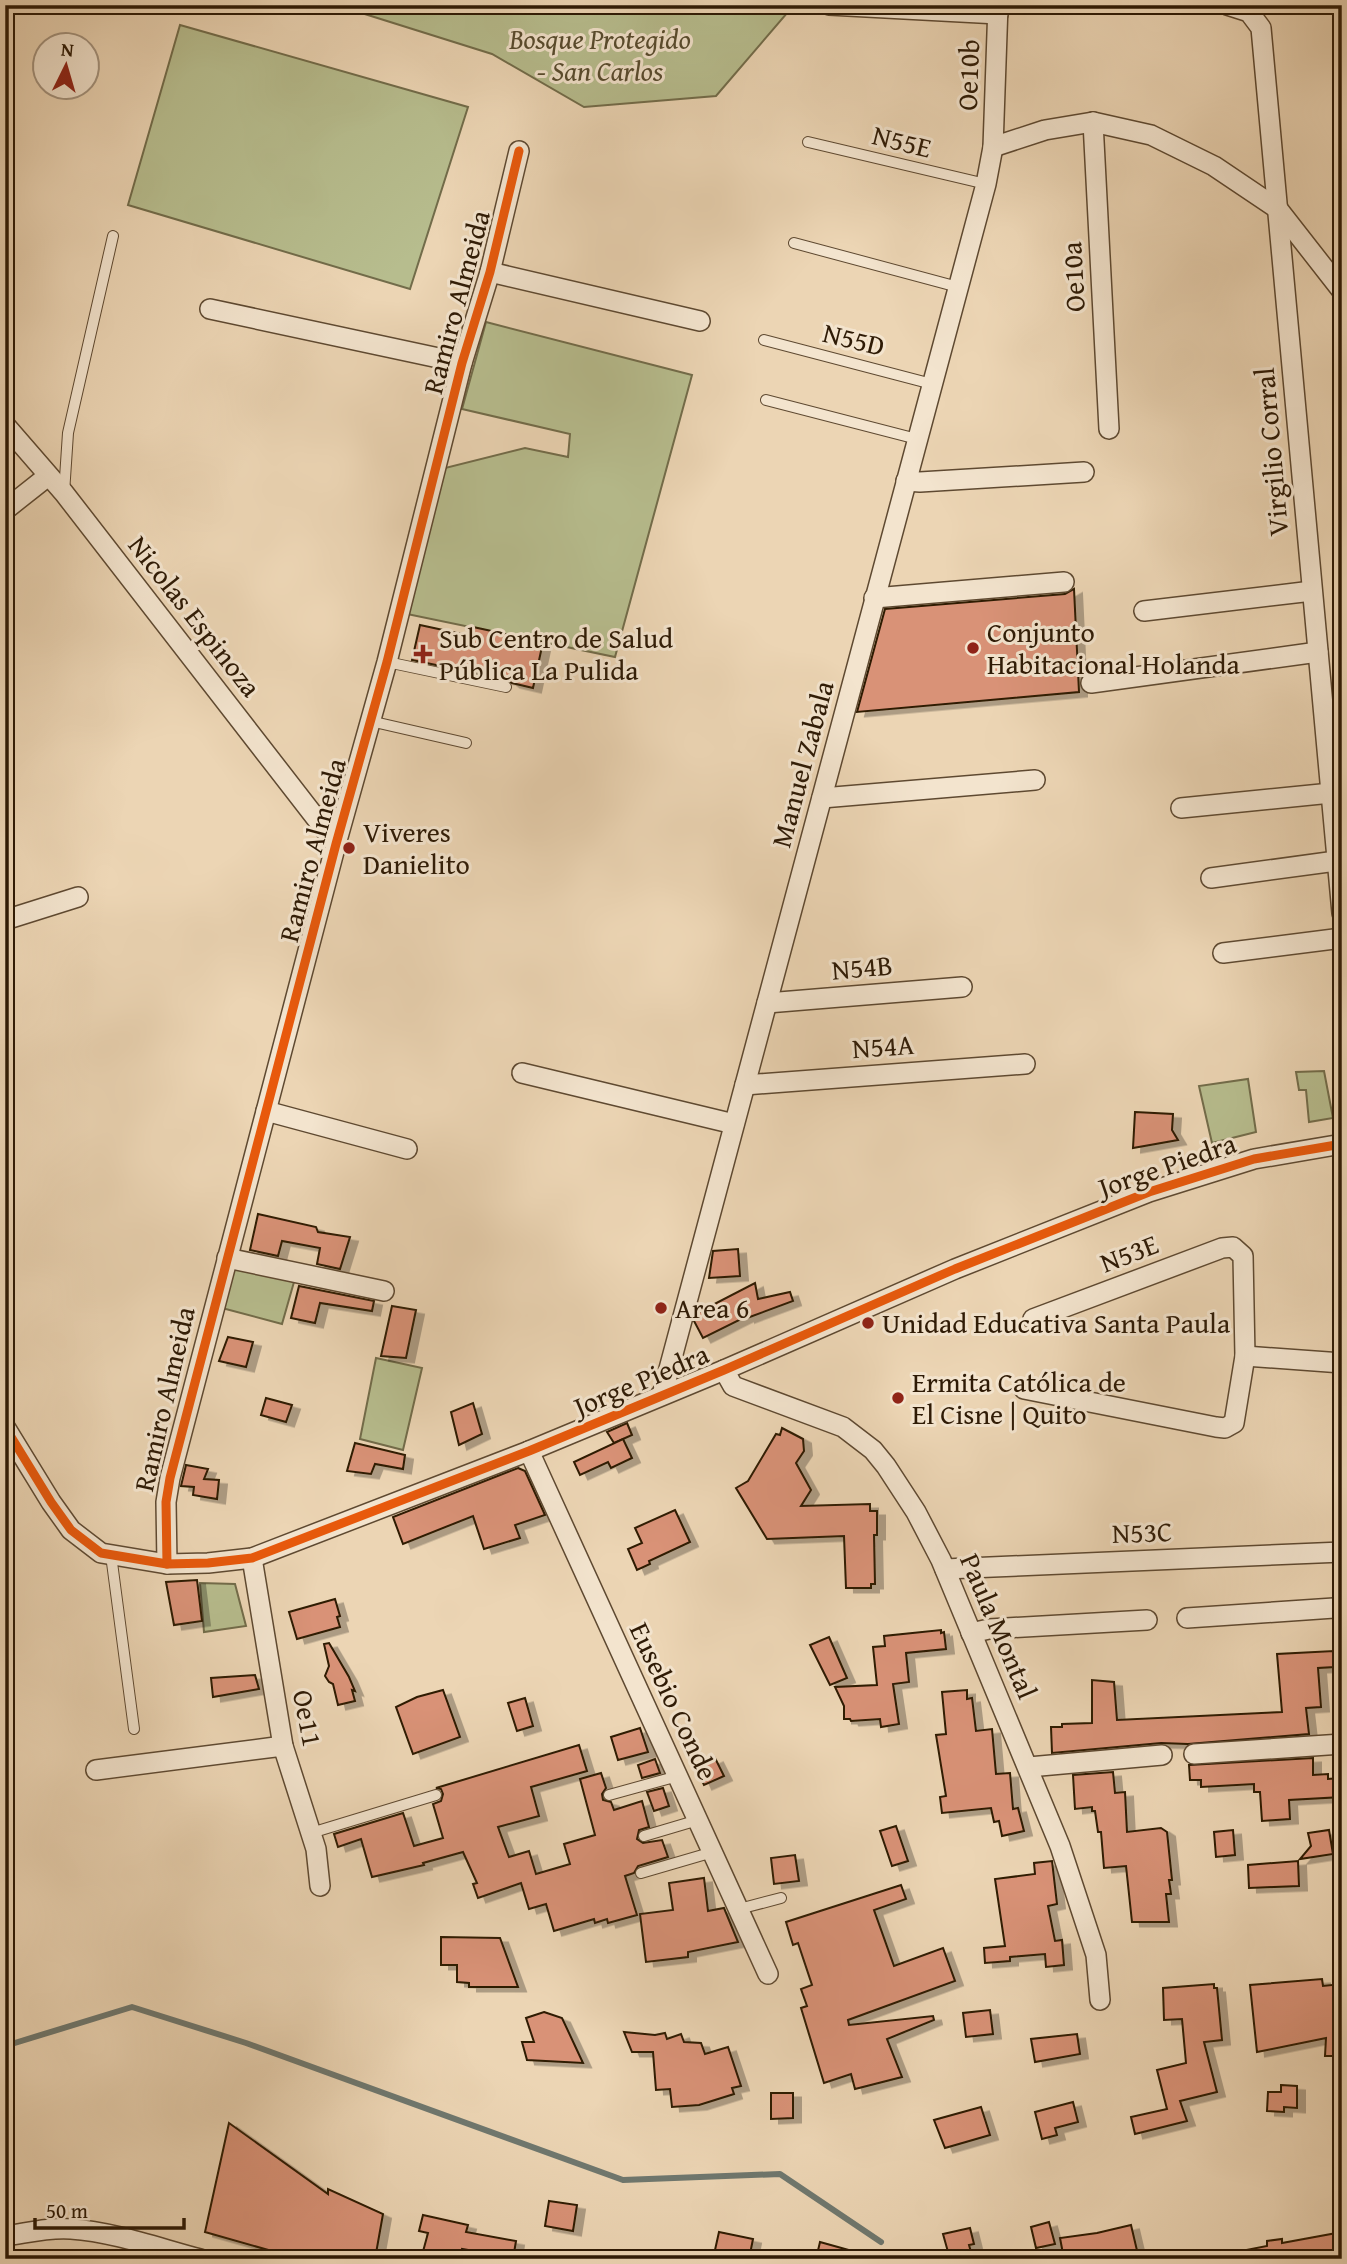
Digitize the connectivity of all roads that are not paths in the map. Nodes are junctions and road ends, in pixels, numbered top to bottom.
1 (829, 5) edge
2 (1227, 5) edge
3 (998, 10) edge
4 (1093, 122) junction
5 (808, 142) dead end
6 (993, 147) junction
7 (519, 151) dead end
8 (986, 184) junction
9 (1278, 209) junction
10 (113, 236) dead end
11 (794, 243) dead end
12 (490, 272) junction
13 (958, 286) junction
14 (1342, 291) edge
15 (210, 309) dead end
16 (700, 321) dead end
17 (764, 340) dead end
18 (462, 363) junction
19 (932, 384) junction
20 (766, 400) dead end
21 (5, 425) edge
22 (1109, 429) dead end
23 (917, 439) junction
24 (1084, 472) dead end
25 (48, 476) junction
26 (906, 481) junction
27 (64, 493) junction
28 (5, 510) edge
29 (1064, 582) dead end
30 (1312, 591) junction
31 (874, 598) junction
32 (1144, 611) dead end
33 (1318, 652) junction
34 (387, 662) junction
35 (1091, 684) dead end
36 (506, 687) dead end
37 (370, 721) junction
38 (466, 743) dead end
39 (1035, 780) dead end
40 (1331, 793) junction
41 (822, 798) junction
42 (1181, 808) dead end
43 (336, 844) junction
44 (1336, 861) junction
45 (1211, 878) dead end
46 (78, 897) dead end
47 (1342, 913) edge
48 (5, 920) edge
49 (1342, 938) edge
50 (1223, 953) dead end
51 (962, 987) dead end
52 (767, 1003) junction
53 (1025, 1064) dead end
54 (522, 1073) dead end
55 (746, 1084) junction
56 (266, 1111) junction
57 (734, 1124) junction
58 (1342, 1144) edge
59 (407, 1149) dead end
60 (227, 1258) junction
61 (384, 1291) dead end
62 (1033, 1320) dead end
63 (1245, 1356) junction
64 (1342, 1363) edge
65 (724, 1370) junction
66 (1024, 1389) dead end
67 (662, 1395) junction
68 (5, 1427) edge
69 (529, 1451) junction
70 (1342, 1552) edge
71 (111, 1555) junction
72 (252, 1558) junction
73 (167, 1564) junction
74 (945, 1569) junction
75 (1342, 1610) edge
76 (1187, 1618) dead end
77 (1147, 1620) dead end
78 (971, 1633) junction
79 (134, 1729) dead end
80 (1342, 1744) edge
81 (283, 1746) junction
82 (1194, 1754) dead end
83 (1162, 1755) dead end
84 (1028, 1768) junction
85 (96, 1770) dead end
86 (678, 1776) junction
87 (436, 1795) dead end
88 (609, 1795) dead end
89 (698, 1820) junction
90 (311, 1833) junction
91 (643, 1836) dead end
92 (713, 1852) junction
93 (641, 1873) dead end
94 (320, 1886) dead end
95 (781, 1898) dead end
96 (739, 1909) junction
97 (768, 1973) dead end
98 (1100, 2000) dead end
99 (5, 2236) edge
100 (200, 2259) edge

1 - 3 street
2 - 9 street, Virgilio Corral
3 - 6 street, Oe10b
4 - 6 street
4 - 9 street
4 - 22 street, Oe10a
5 - 8 lane, N55E
6 - 8 street, Manuel Zabala
7 - 12 street, Ramiro Almeida
8 - 13 street, Manuel Zabala
9 - 14 street
9 - 30 street, Virgilio Corral
10 - 27 lane
11 - 13 lane
12 - 16 street
12 - 18 street, Ramiro Almeida
13 - 19 street, Manuel Zabala
15 - 18 street
17 - 19 lane, N55D
18 - 34 street, Ramiro Almeida
19 - 23 street, Manuel Zabala
20 - 23 lane
21 - 25 street, Nicolas Espinoza
23 - 26 street, Manuel Zabala
24 - 26 street
25 - 27 street, Nicolas Espinoza
25 - 28 street
26 - 31 street, Manuel Zabala
27 - 43 street, Nicolas Espinoza
29 - 31 street
30 - 32 street
30 - 33 street, Virgilio Corral
31 - 41 street, Manuel Zabala
33 - 35 street
33 - 40 street, Virgilio Corral
34 - 36 lane
34 - 37 street, Ramiro Almeida
37 - 38 lane
37 - 43 street, Ramiro Almeida
39 - 41 street
40 - 42 street
40 - 44 street, Virgilio Corral
41 - 52 street, Manuel Zabala
43 - 56 street, Ramiro Almeida
44 - 45 street
44 - 47 street, Virgilio Corral
46 - 48 street
49 - 50 street
51 - 52 street, N54B
52 - 55 street, Manuel Zabala
53 - 55 street, N54A
54 - 57 street
55 - 57 street, Manuel Zabala
56 - 59 street
56 - 60 street, Ramiro Almeida
57 - 67 street, Manuel Zabala
58 - 65 street, Jorge Piedra
60 - 61 street
60 - 73 street, Ramiro Almeida
62 - 63 street, N53E
63 - 64 street
63 - 66 street
65 - 67 street, Jorge Piedra
65 - 74 street, Paula Montal
67 - 69 street, Jorge Piedra
68 - 71 street, Jorge Piedra
69 - 72 street, Jorge Piedra
69 - 86 street, Eusebio Conde
70 - 74 street, N53C
71 - 73 street, Jorge Piedra
71 - 79 lane
72 - 73 street, Jorge Piedra
72 - 81 street, Oe11
74 - 78 street, Paula Montal
75 - 76 street
77 - 78 street
78 - 84 street, Paula Montal
80 - 82 street
81 - 85 street
81 - 90 street, Oe11
83 - 84 street
84 - 98 street, Paula Montal
86 - 88 lane
86 - 89 street, Eusebio Conde
87 - 90 lane
89 - 91 lane
89 - 92 street, Eusebio Conde
90 - 94 street, Oe11
92 - 93 lane
92 - 96 street, Eusebio Conde
95 - 96 lane
96 - 97 street, Eusebio Conde
99 - 100 street

